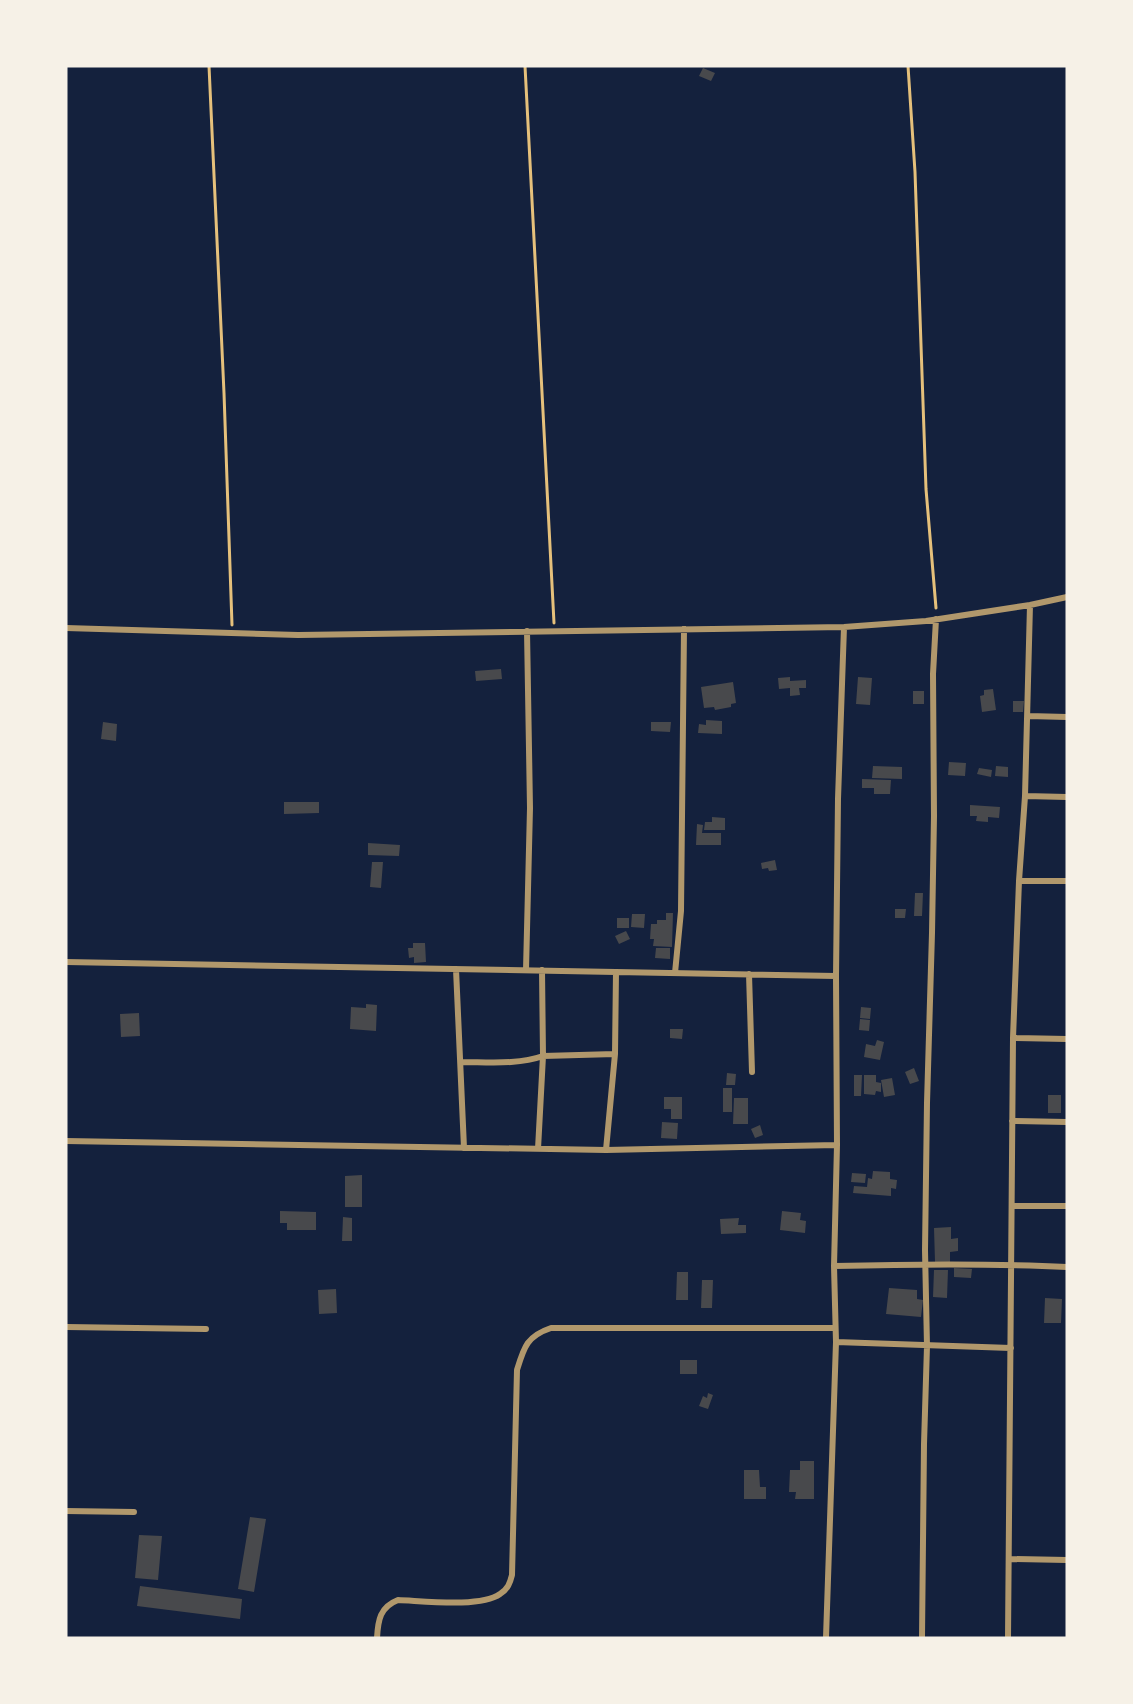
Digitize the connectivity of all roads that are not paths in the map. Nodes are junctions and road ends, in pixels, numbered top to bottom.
1 (1067, 597) edge
2 (1030, 605) junction
3 (936, 619) junction
4 (844, 627) junction
5 (66, 628) edge
6 (684, 629) junction
7 (527, 631) junction
8 (1028, 716) junction
9 (1067, 717) edge
10 (1025, 796) junction
11 (1067, 797) edge
12 (1019, 881) junction
13 (1067, 881) edge
14 (66, 962) edge
15 (456, 969) junction
16 (526, 970) junction
17 (542, 970) junction
18 (616, 972) junction
19 (675, 973) junction
20 (749, 974) junction
21 (836, 975) junction
22 (1013, 1038) junction
23 (1067, 1039) edge
24 (615, 1054) junction
25 (543, 1056) junction
26 (462, 1062) junction
27 (752, 1072) dead end
28 (1012, 1121) junction
29 (1067, 1122) edge
30 (66, 1141) edge
31 (837, 1145) junction
32 (464, 1148) junction
33 (538, 1149) junction
34 (606, 1150) junction
35 (1012, 1206) junction
36 (1067, 1206) edge
37 (926, 1264) junction
38 (1012, 1264) junction
39 (834, 1266) junction
40 (1067, 1267) edge
41 (66, 1327) edge
42 (836, 1328) junction
43 (206, 1329) dead end
44 (836, 1342) junction
45 (927, 1346) junction
46 (1011, 1348) junction
47 (66, 1511) edge
48 (134, 1512) dead end
49 (1009, 1558) junction
50 (1067, 1560) edge
51 (377, 1638) edge
52 (826, 1638) edge
53 (922, 1638) edge
54 (1008, 1638) edge

1 - 2 street
2 - 3 street
2 - 8 street
3 - 4 street
3 - 37 street
4 - 6 street
4 - 21 street
5 - 7 street
6 - 7 street
6 - 19 street
7 - 16 street
8 - 9 street
8 - 10 street
10 - 11 street
10 - 12 street
12 - 13 street
12 - 22 street
14 - 15 street
15 - 16 street
15 - 26 street
16 - 17 street
17 - 18 street
17 - 25 street
18 - 19 street
18 - 24 street
19 - 20 street
20 - 21 street
20 - 27 street
21 - 31 street
22 - 23 street
22 - 28 street
24 - 25 street
24 - 34 street
25 - 26 street
25 - 33 street
26 - 32 street
28 - 29 street
28 - 35 street
30 - 32 street
31 - 34 street
31 - 39 street
32 - 33 street
33 - 34 street
35 - 36 street
35 - 38 street
37 - 38 street
37 - 39 street
37 - 45 street
38 - 40 street
38 - 46 street
39 - 42 street
41 - 43 street
42 - 44 street
42 - 51 street
44 - 45 street
44 - 52 street
45 - 46 street
45 - 53 street
46 - 49 street
47 - 48 street
49 - 50 street
49 - 54 street

